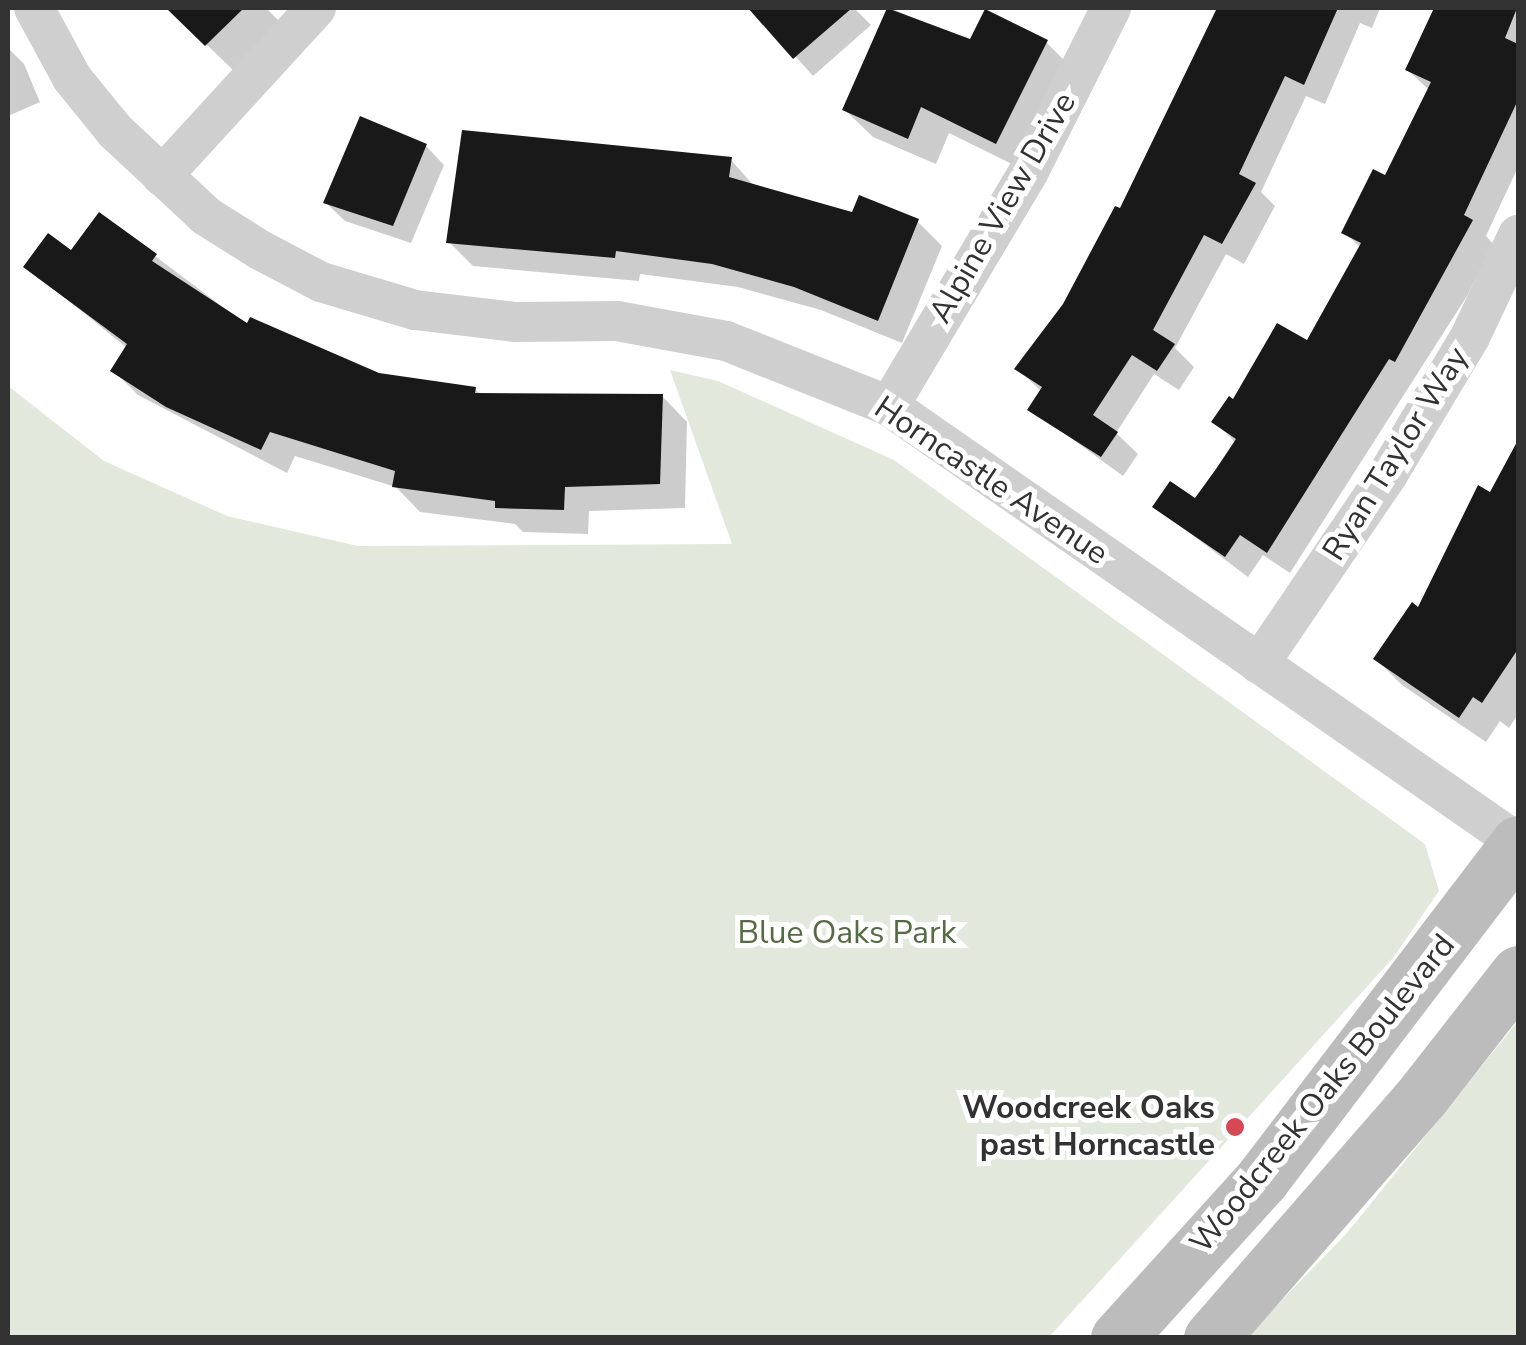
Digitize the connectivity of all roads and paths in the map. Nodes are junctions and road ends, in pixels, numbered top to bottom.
1 (34, 8) edge
2 (316, 8) edge
3 (1111, 8) edge
4 (162, 176) junction
5 (1518, 236) edge
6 (889, 406) junction
7 (1259, 664) junction
8 (1518, 843) edge
9 (1518, 973) edge
10 (1118, 1338) edge
11 (1211, 1338) edge

1 - 4 street, Horncastle Avenue
2 - 4 street
3 - 6 street, Alpine View Drive
4 - 6 street, Horncastle Avenue
5 - 7 street, Ryan Taylor Way
6 - 7 street, Horncastle Avenue
7 - 8 street, Horncastle Avenue
8 - 10 main road, Woodcreek Oaks Boulevard
9 - 11 main road

